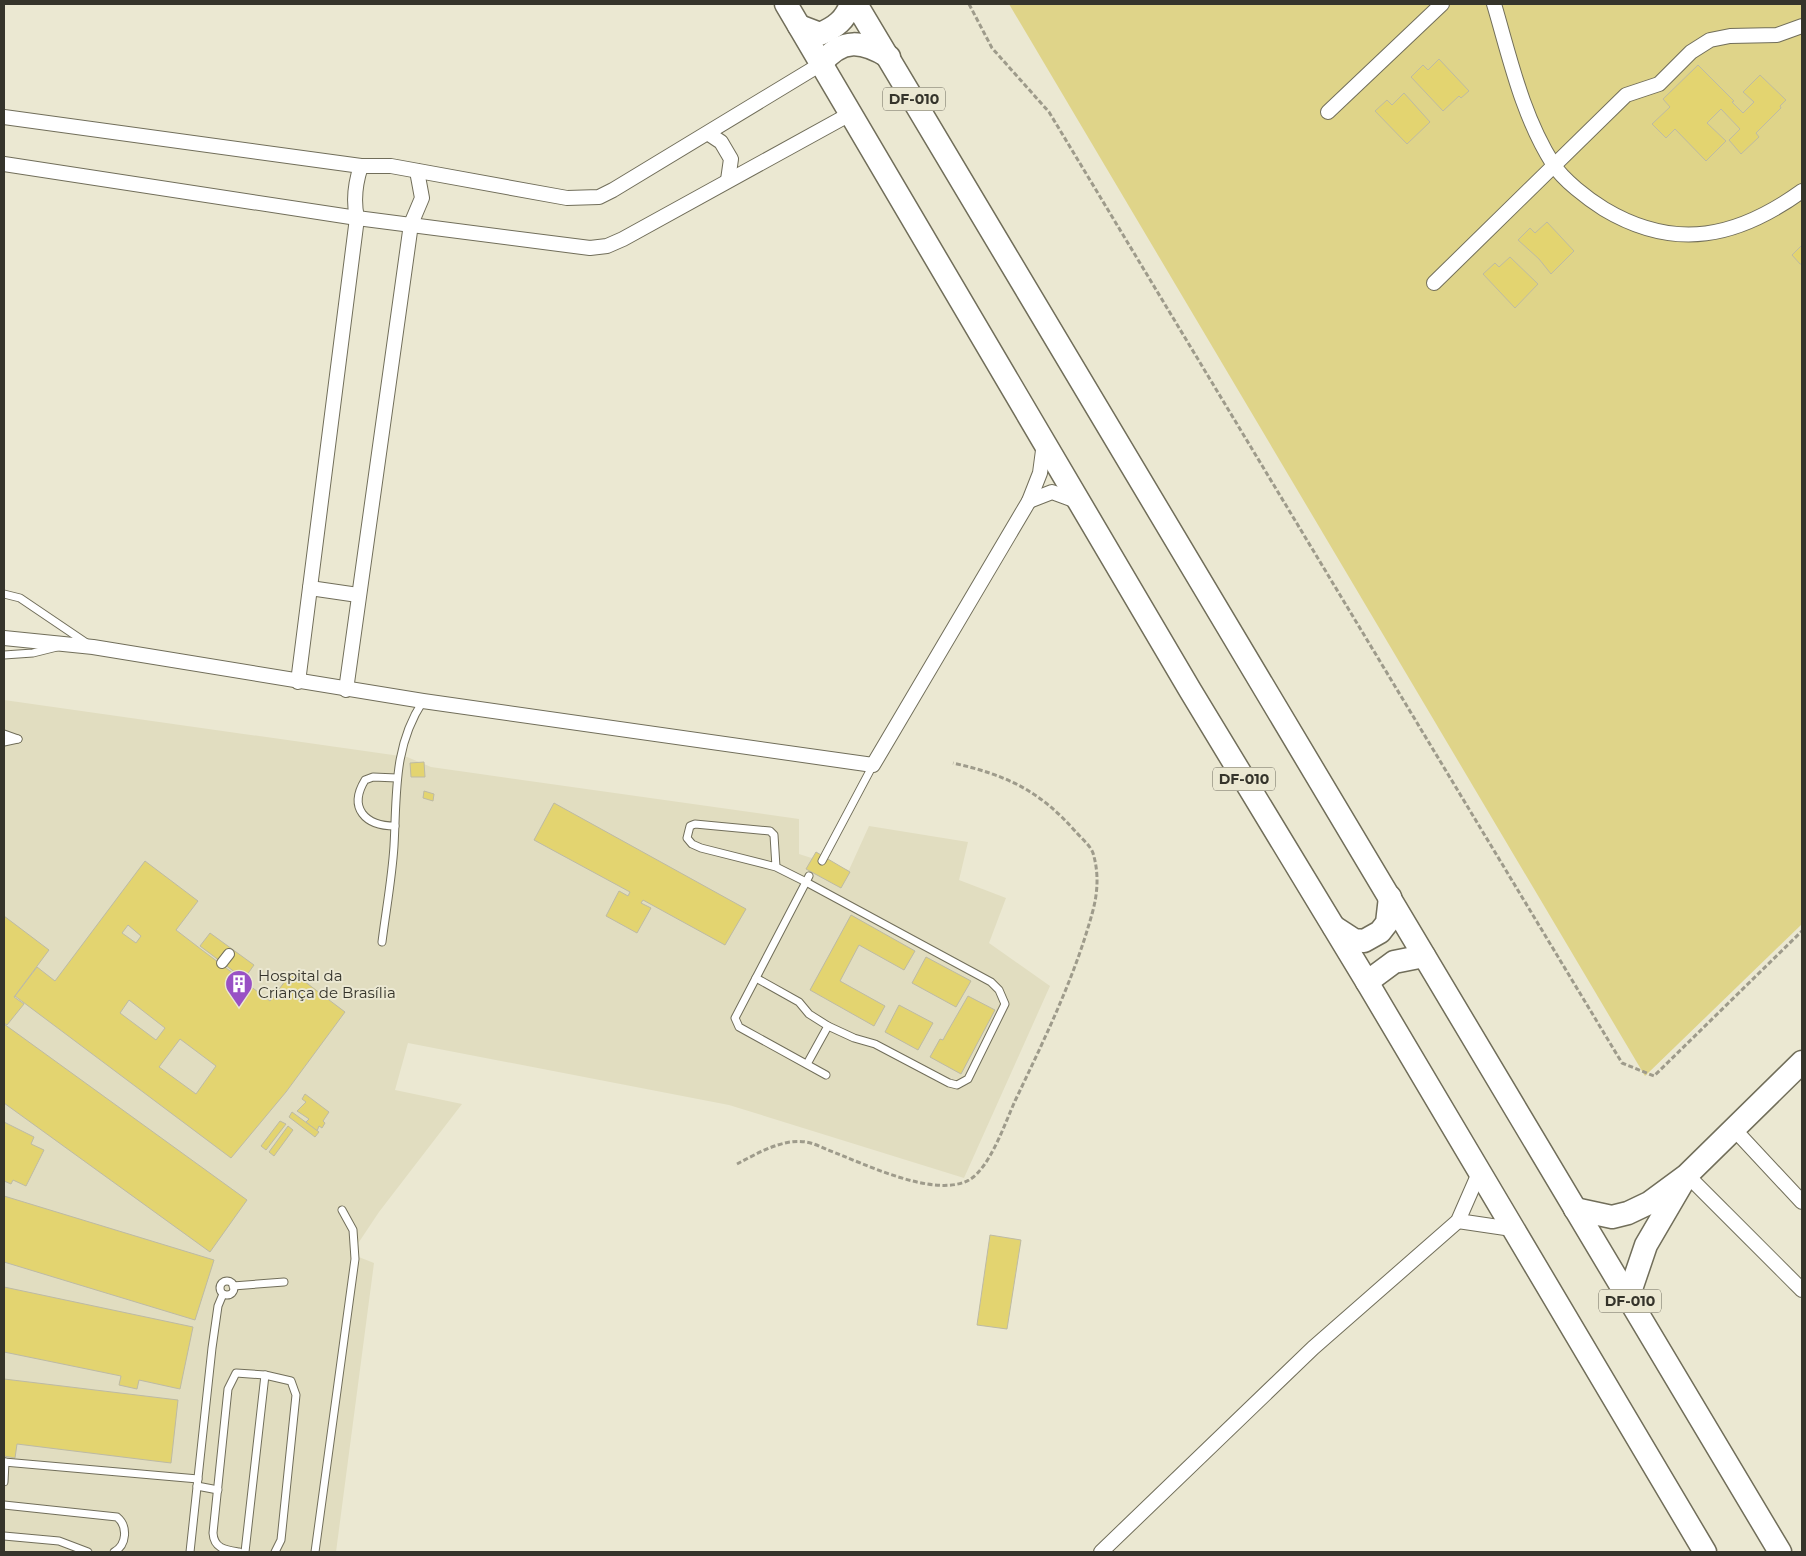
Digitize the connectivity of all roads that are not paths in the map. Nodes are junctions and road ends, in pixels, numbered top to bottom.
1 (786, 4) edge
2 (851, 4) edge
3 (856, 4) edge
4 (1442, 4) edge
5 (1494, 4) edge
6 (799, 26) junction
7 (1802, 26) edge
8 (890, 57) junction
9 (821, 64) junction
10 (1328, 112) dead end
11 (850, 114) junction
12 (4, 117) edge
13 (709, 134) junction
14 (4, 164) edge
15 (1554, 165) junction
16 (361, 166) junction
17 (417, 171) junction
18 (728, 180) junction
19 (1802, 191) edge
20 (357, 218) junction
21 (411, 224) junction
22 (1434, 283) dead end
23 (1044, 443) junction
24 (1029, 501) junction
25 (1080, 503) junction
26 (310, 588) junction
27 (4, 594) edge
28 (358, 595) junction
29 (4, 638) edge
30 (68, 644) junction
31 (93, 647) junction
32 (4, 655) edge
33 (298, 682) junction
34 (346, 690) junction
35 (424, 702) junction
36 (4, 734) edge
37 (4, 742) edge
38 (873, 765) junction
39 (397, 778) junction
40 (395, 826) junction
41 (822, 861) dead end
42 (776, 867) junction
43 (808, 879) junction
44 (1390, 896) junction
45 (1333, 927) junction
46 (382, 942) dead end
47 (229, 954) dead end
48 (1424, 956) junction
49 (222, 963) dead end
50 (756, 978) junction
51 (1367, 982) junction
52 (828, 1026) junction
53 (1802, 1062) edge
54 (807, 1064) junction
55 (826, 1075) dead end
56 (1732, 1128) junction
57 (1479, 1173) junction
58 (1687, 1175) junction
59 (1802, 1202) edge
60 (342, 1210) dead end
61 (1575, 1210) junction
62 (1458, 1221) junction
63 (1512, 1229) junction
64 (284, 1282) dead end
65 (1802, 1290) edge
66 (1628, 1298) junction
67 (266, 1375) junction
68 (4, 1462) edge
69 (4, 1482) edge
70 (197, 1483) junction
71 (218, 1490) junction
72 (4, 1504) edge
73 (4, 1536) edge
74 (88, 1552) edge
75 (114, 1552) edge
76 (190, 1552) edge
77 (239, 1552) edge
78 (245, 1552) edge
79 (275, 1552) edge
80 (315, 1552) edge
81 (1101, 1552) edge
82 (1705, 1552) edge
83 (1780, 1552) edge

1 - 6 main road, DF-010
2 - 6 main road
3 - 8 main road, DF-010
4 - 10 street
5 - 15 street
6 - 9 main road, DF-010
7 - 15 street
8 - 9 main road
8 - 44 main road, DF-010
9 - 11 main road, DF-010
9 - 13 street
11 - 18 street
11 - 23 main road, DF-010
12 - 16 street
13 - 17 street
13 - 18 street
14 - 20 street
15 - 19 street
15 - 22 street
16 - 17 street
16 - 20 street
17 - 21 street
18 - 21 street
20 - 21 street
20 - 26 street
21 - 28 street
23 - 24 street
23 - 25 main road, DF-010
24 - 25 street
24 - 38 street
25 - 45 main road, DF-010
26 - 28 street
26 - 33 street
27 - 31 lane
28 - 34 street
29 - 30 street
30 - 31 street
30 - 32 lane
31 - 33 street
33 - 34 street
34 - 35 street
35 - 38 street
35 - 39 lane
36 - 37 lane
38 - 41 lane
39 - 40 lane
39 - 40 lane
40 - 46 lane
42 - 42 lane
42 - 43 lane
43 - 50 lane
43 - 52 lane
44 - 45 main road
44 - 48 main road, DF-010
45 - 51 main road, DF-010
47 - 49 street
48 - 51 main road
48 - 61 main road, DF-010
50 - 52 lane
50 - 54 lane
51 - 57 main road, DF-010
52 - 54 lane
53 - 56 main road
54 - 55 lane
56 - 58 main road
56 - 59 street
57 - 62 street
57 - 63 main road, DF-010
58 - 61 main road
58 - 65 street
58 - 66 main road
60 - 80 lane
61 - 66 main road, DF-010
62 - 63 street
62 - 81 street
63 - 82 main road, DF-010
64 - 70 lane
66 - 83 main road, DF-010
67 - 71 lane
67 - 78 lane
67 - 79 lane
68 - 69 lane
68 - 70 lane
70 - 71 lane
70 - 76 lane
71 - 77 lane
72 - 75 lane
73 - 74 lane

